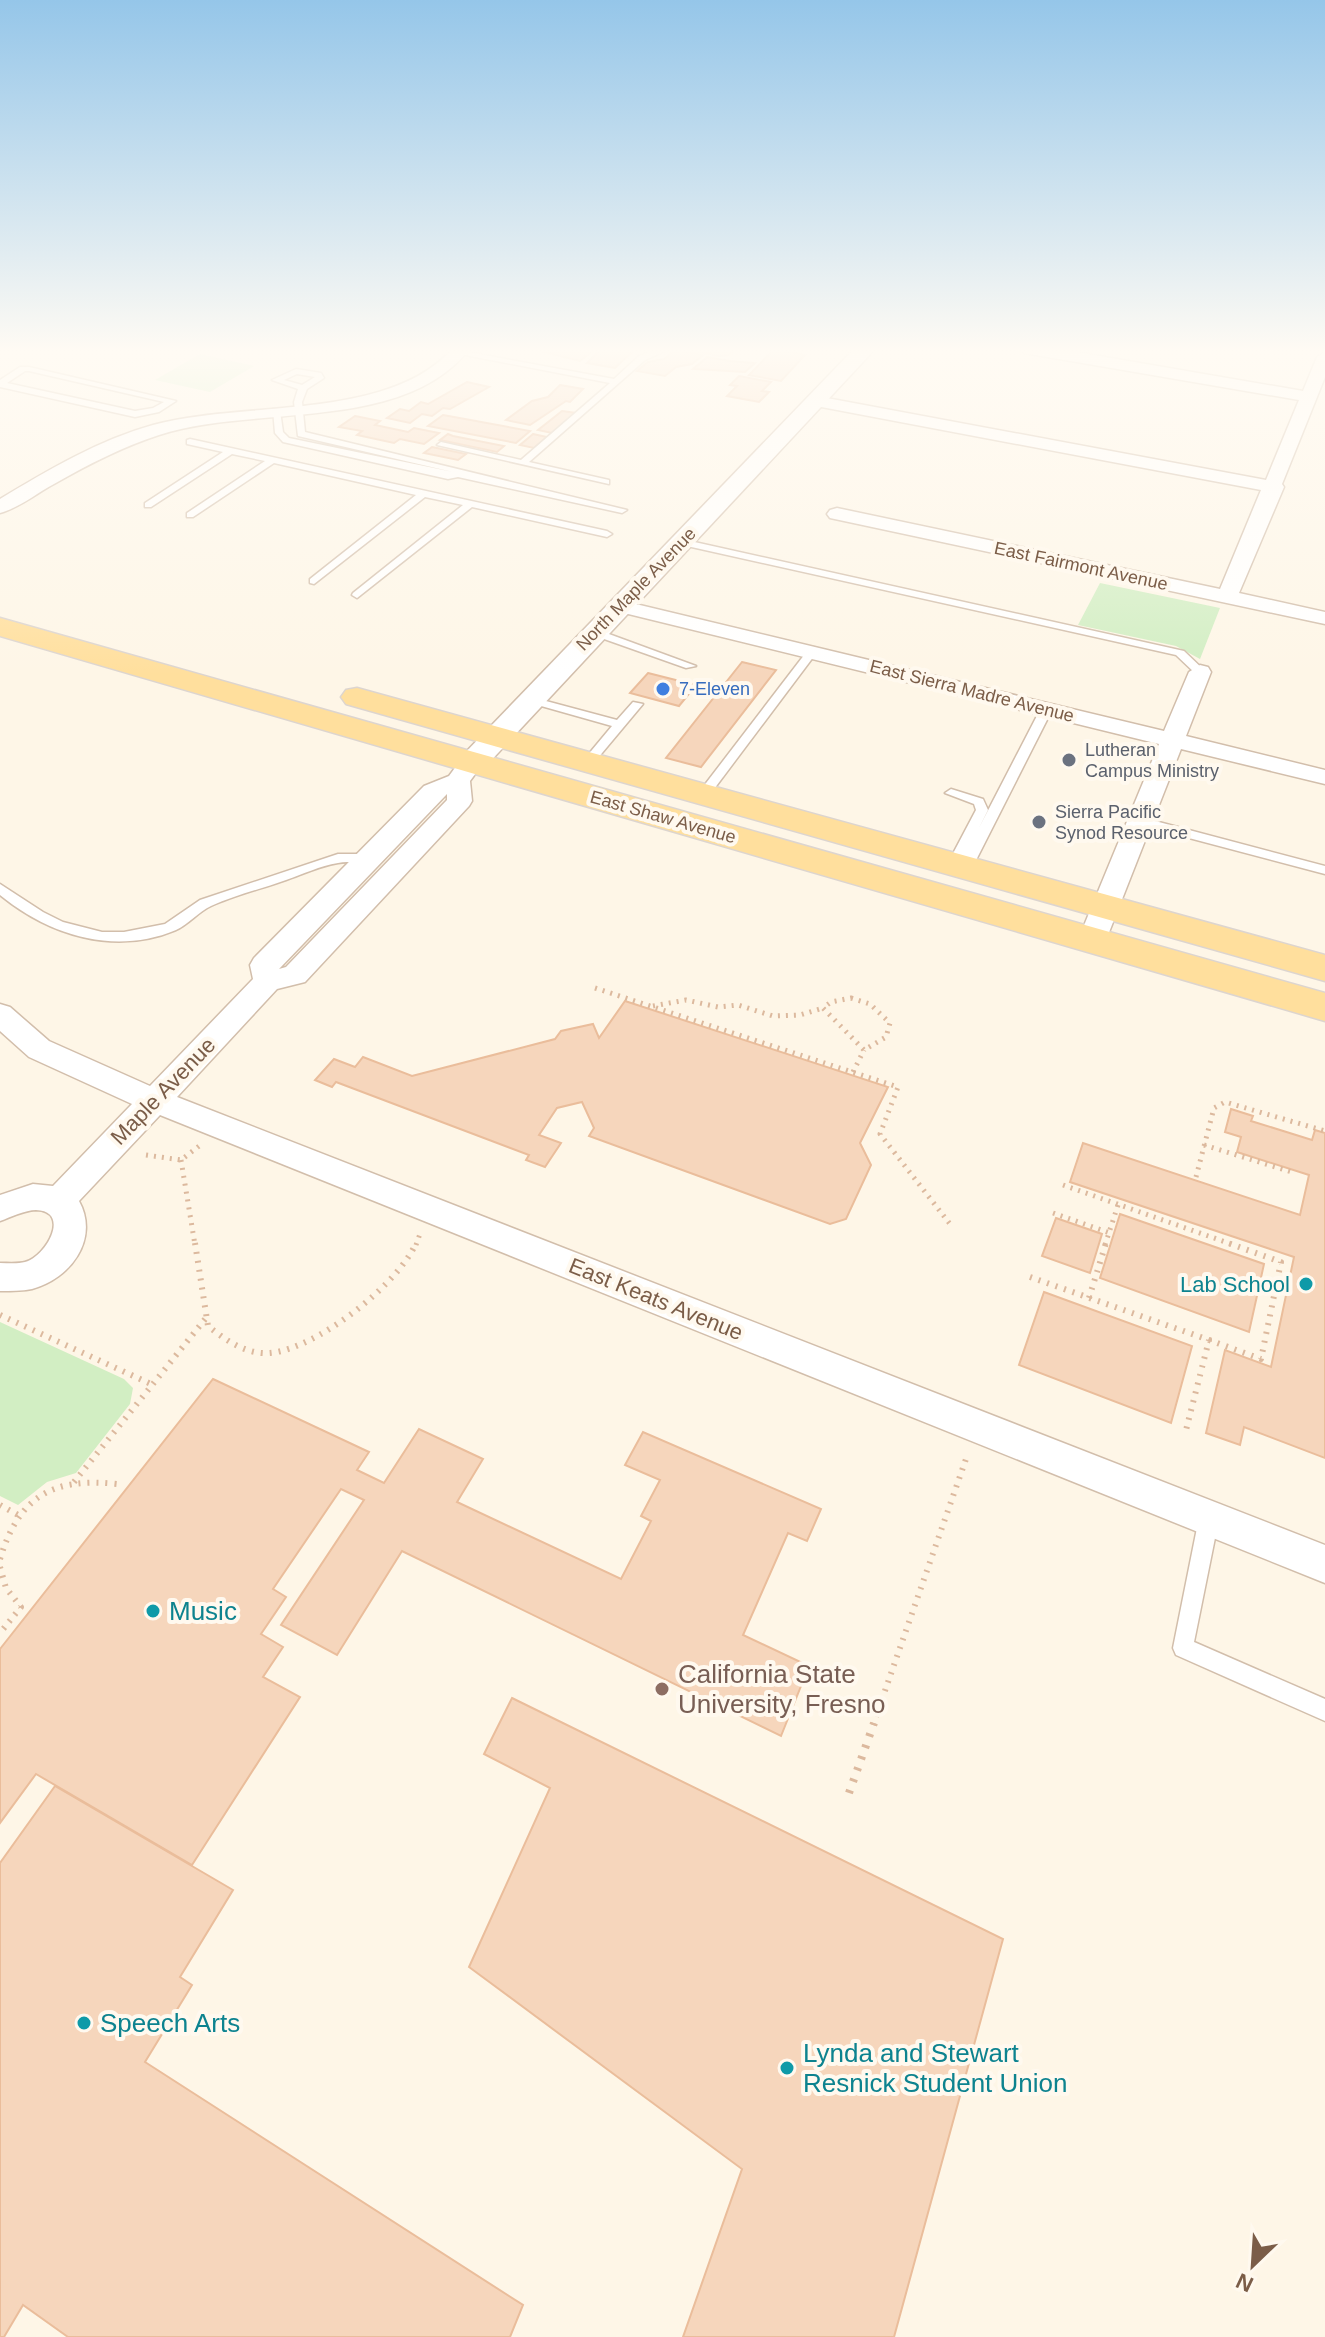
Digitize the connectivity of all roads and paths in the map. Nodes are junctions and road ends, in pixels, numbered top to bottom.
1 (92, 457) edge
2 (98, 457) edge
3 (221, 457) edge
4 (260, 457) edge
5 (366, 457) edge
6 (401, 457) edge
7 (496, 457) edge
8 (530, 457) edge
9 (762, 457) edge
10 (1115, 457) edge
11 (1286, 457) edge
12 (273, 460) junction
13 (523, 463) junction
14 (458, 474) junction
15 (606, 482) dead end
16 (1275, 487) junction
17 (424, 493) junction
18 (470, 504) junction
19 (148, 505) dead end
20 (0, 507) edge
21 (622, 510) dead end
22 (837, 514) dead end
23 (190, 515) dead end
24 (0, 523) edge
25 (607, 534) dead end
26 (681, 542) junction
27 (314, 581) dead end
28 (357, 595) dead end
29 (1227, 597) junction
30 (0, 598) edge
31 (619, 606) junction
32 (1325, 618) edge
33 (0, 627) edge
34 (594, 632) junction
35 (135, 635) dead end
36 (812, 652) junction
37 (690, 666) dead end
38 (1200, 672) joint
39 (330, 690) dead end
40 (531, 700) junction
41 (637, 704) dead end
42 (1046, 710) junction
43 (620, 724) junction
44 (1172, 740) junction
45 (476, 760) junction
46 (588, 762) junction
47 (1325, 777) edge
48 (951, 793) dead end
49 (704, 794) junction
50 (1140, 821) junction
51 (366, 858) junction
52 (960, 866) junction
53 (1325, 870) edge
54 (0, 888) edge
55 (1098, 924) junction
56 (1325, 968) edge
57 (268, 981) junction
58 (595, 988) dead end
59 (652, 1006) junction
60 (1325, 1007) edge
61 (823, 1008) junction
62 (0, 1014) edge
63 (864, 1050) junction
64 (853, 1072) junction
65 (154, 1099) junction
66 (1325, 1131) edge
67 (206, 1139) dead end
68 (1204, 1145) junction
69 (146, 1155) dead end
70 (181, 1160) junction
71 (1295, 1173) dead end
72 (1196, 1177) dead end
73 (1063, 1185) dead end
74 (58, 1202) junction
75 (1118, 1205) junction
76 (0, 1208) edge
77 (1053, 1213) dead end
78 (950, 1224) dead end
79 (420, 1225) dead end
80 (1110, 1233) junction
81 (0, 1277) edge
82 (1030, 1277) dead end
83 (1089, 1298) junction
84 (0, 1315) edge
85 (207, 1318) junction
86 (1209, 1340) junction
87 (151, 1384) junction
88 (1185, 1434) dead end
89 (966, 1459) dead end
90 (74, 1482) junction
91 (117, 1484) dead end
92 (0, 1505) edge
93 (18, 1515) junction
94 (1209, 1518) junction
95 (0, 1559) edge
96 (1325, 1564) edge
97 (0, 1567) edge
98 (0, 1633) edge
99 (1325, 1710) edge
100 (849, 1793) dead end

1 - 20 street
2 - 24 street
3 - 19 lane
4 - 12 lane
5 - 14 lane
6 - 14 lane
7 - 13 lane
8 - 13 lane
9 - 26 street, North Maple Avenue
10 - 16 street
11 - 16 street
12 - 17 lane
12 - 23 lane
13 - 15 lane
14 - 21 lane
16 - 29 street
17 - 18 lane
17 - 27 lane
18 - 25 lane
18 - 28 lane
22 - 29 street, East Fairmont Avenue
26 - 31 street, North Maple Avenue
26 - 38 lane
29 - 32 street, East Fairmont Avenue
30 - 35 main road
31 - 34 street, North Maple Avenue
31 - 36 street, East Sierra Madre Avenue
33 - 45 main road, East Shaw Avenue
34 - 37 lane
34 - 40 street, North Maple Avenue
36 - 42 street, East Sierra Madre Avenue
36 - 49 lane
38 - 44 street
39 - 45 main road, East Shaw Avenue
40 - 43 lane
40 - 45 street, North Maple Avenue
41 - 43 lane
42 - 44 street, East Sierra Madre Avenue
42 - 52 lane
43 - 46 lane
44 - 47 street, East Sierra Madre Avenue
44 - 50 street
45 - 46 main road, East Shaw Avenue
45 - 51 street, Maple Avenue
45 - 55 main road, East Shaw Avenue
45 - 57 street, Maple Avenue
46 - 49 main road, East Shaw Avenue
48 - 52 lane
49 - 52 main road, East Shaw Avenue
50 - 53 lane
50 - 55 street
51 - 54 lane
51 - 57 street, Maple Avenue
52 - 55 main road, East Shaw Avenue
55 - 56 main road, East Shaw Avenue
55 - 60 main road, East Shaw Avenue
57 - 65 street, Maple Avenue
58 - 59 path
59 - 61 path
59 - 64 path
61 - 63 path
61 - 63 path
62 - 65 street, East Keats Avenue
63 - 64 path
64 - 78 path
65 - 74 street, Maple Avenue
65 - 94 street, East Keats Avenue
66 - 68 path
67 - 70 path
68 - 71 path
68 - 72 path
69 - 70 path
70 - 85 path
73 - 75 path
74 - 76 street
74 - 81 street
75 - 80 path
75 - 86 path
77 - 80 path
79 - 85 path
80 - 83 path
82 - 83 path
83 - 86 path
84 - 87 path
85 - 87 path
86 - 88 path
87 - 90 path
89 - 100 path
90 - 91 path
90 - 93 path
92 - 93 path
93 - 95 path
94 - 96 street, East Keats Avenue
94 - 99 lane
97 - 98 path

